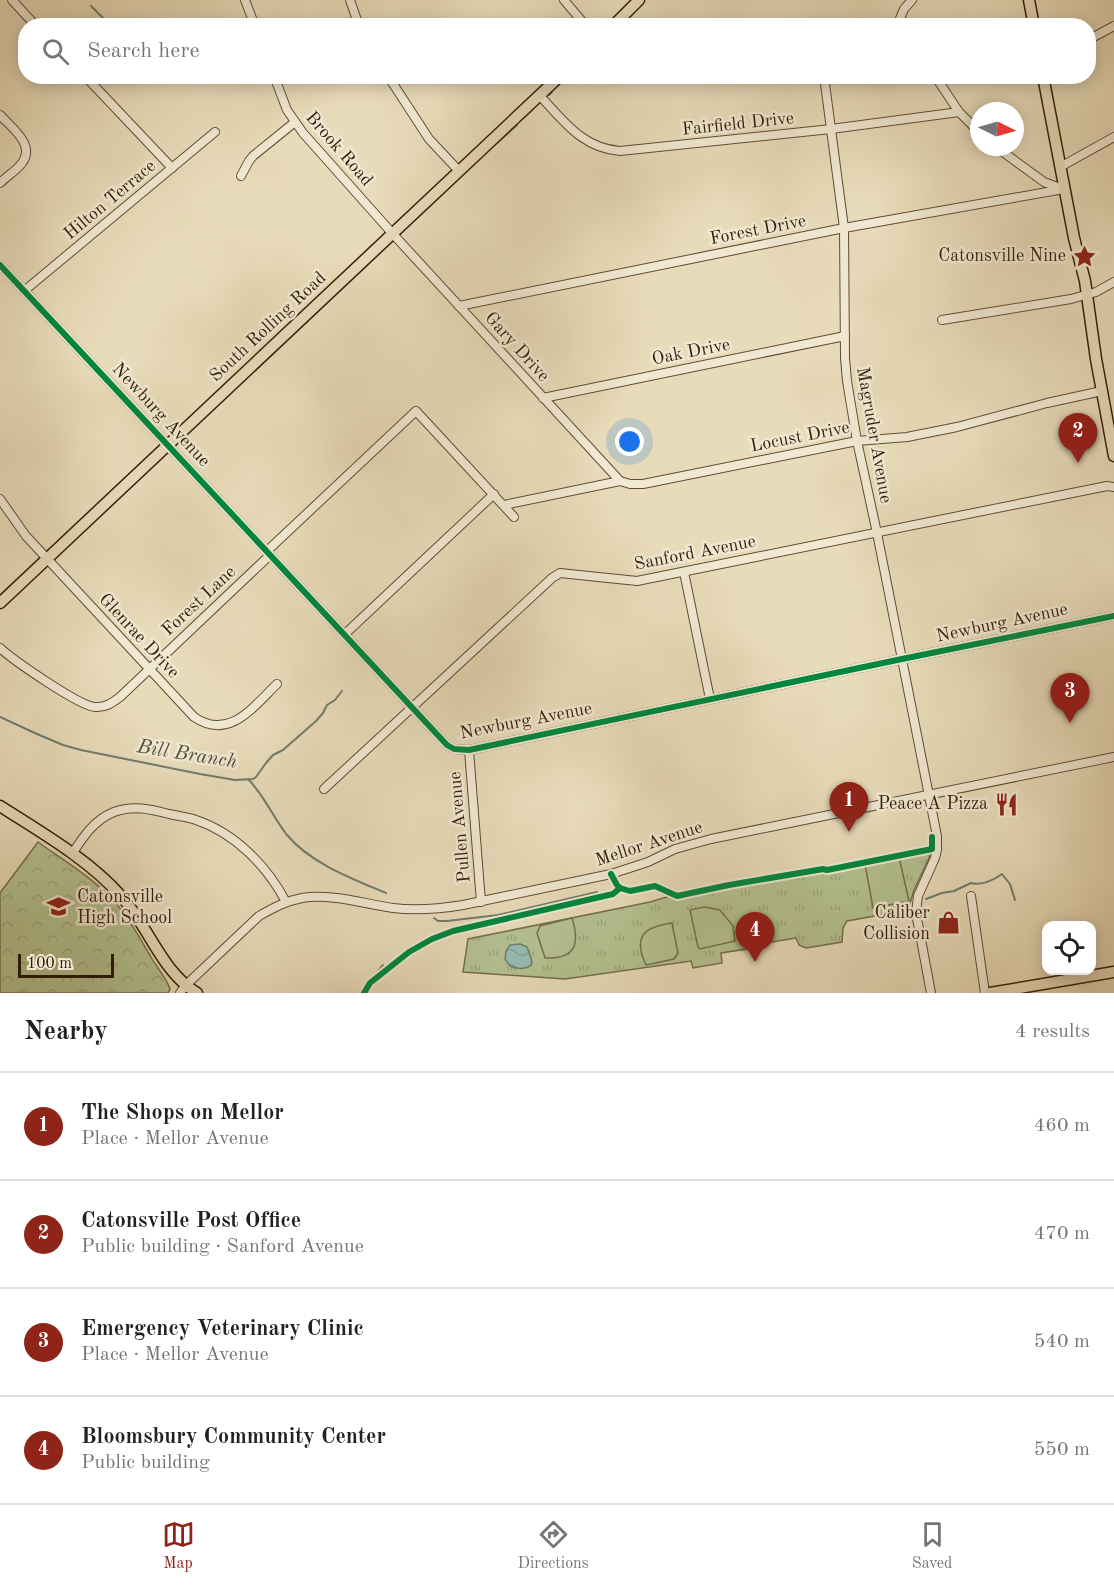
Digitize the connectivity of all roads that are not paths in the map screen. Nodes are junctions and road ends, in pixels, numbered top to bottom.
1 (12, 0) edge
2 (245, 0) edge
3 (350, 0) edge
4 (564, 0) edge
5 (639, 0) edge
6 (912, 0) edge
7 (1029, 0) edge
8 (29, 18) edge
9 (252, 18) edge
10 (356, 18) edge
11 (579, 18) edge
12 (621, 18) edge
13 (900, 18) edge
14 (1032, 18) edge
15 (1114, 26) edge
16 (1096, 36) edge
17 (93, 84) edge
18 (277, 84) edge
19 (393, 84) edge
20 (552, 84) edge
21 (825, 84) edge
22 (940, 84) edge
23 (1044, 84) edge
24 (540, 96) junction
25 (959, 112) junction
26 (0, 115) edge
27 (295, 122) junction
28 (970, 123) edge
29 (831, 129) junction
30 (215, 132) dead end
31 (1114, 137) edge
32 (1008, 156) edge
33 (1060, 167) junction
34 (172, 168) junction
35 (459, 171) junction
36 (241, 176) dead end
37 (0, 183) edge
38 (1064, 189) junction
39 (844, 228) junction
40 (392, 233) junction
41 (0, 265) edge
42 (1114, 282) edge
43 (24, 291) junction
44 (1084, 296) junction
45 (459, 306) junction
46 (942, 320) dead end
47 (845, 336) junction
48 (1102, 391) junction
49 (543, 398) junction
50 (857, 441) junction
51 (168, 444) junction
52 (1114, 456) edge
53 (620, 481) junction
54 (1114, 487) edge
55 (494, 494) junction
56 (0, 499) edge
57 (504, 505) junction
58 (514, 517) dead end
59 (877, 533) junction
60 (268, 553) junction
61 (47, 559) junction
62 (684, 572) junction
63 (2, 598) edge
64 (1114, 616) edge
65 (345, 634) junction
66 (0, 648) edge
67 (902, 658) junction
68 (149, 668) junction
69 (277, 684) dead end
70 (710, 699) junction
71 (412, 707) junction
72 (469, 750) junction
73 (1114, 757) edge
74 (324, 789) dead end
75 (928, 794) junction
76 (0, 806) edge
77 (72, 854) junction
78 (971, 896) dead end
79 (286, 902) junction
80 (481, 902) junction
81 (1114, 972) edge
82 (183, 989) edge
83 (197, 993) edge
84 (931, 993) edge
85 (985, 993) edge
86 (990, 993) edge

1 - 8 street
2 - 9 street
3 - 10 street
4 - 11 street
5 - 12 main road
6 - 13 street
7 - 14 main road
15 - 16 street
17 - 34 street
18 - 27 street, Brook Road
19 - 35 street
20 - 24 main road, South Rolling Road
21 - 29 street, Magruder Avenue
22 - 25 street
23 - 33 main road
24 - 29 street, Fairfield Drive
24 - 35 main road, South Rolling Road
25 - 28 street
25 - 29 street, Fairfield Drive
26 - 37 street
27 - 36 street
27 - 40 street, Brook Road
29 - 39 street, Magruder Avenue
30 - 34 street, Hilton Terrace
31 - 33 street
32 - 38 street
33 - 38 main road
34 - 43 street, Hilton Terrace
35 - 40 main road, South Rolling Road
38 - 39 street, Forest Drive
38 - 44 main road
39 - 45 street, Forest Drive
39 - 47 street, Magruder Avenue
40 - 45 street, Gary Drive
40 - 51 main road, South Rolling Road
41 - 43 street, Newburg Avenue
42 - 44 street
43 - 51 street, Newburg Avenue
44 - 46 street
44 - 48 main road
45 - 49 street, Gary Drive
47 - 49 street, Oak Drive
47 - 50 street, Magruder Avenue
48 - 50 street, Locust Drive
48 - 52 main road
49 - 53 street, Gary Drive
50 - 53 street, Locust Drive
50 - 59 street, Magruder Avenue
51 - 60 street, Newburg Avenue
51 - 61 main road, South Rolling Road
53 - 57 street, Locust Drive
54 - 59 street, Sanford Avenue
55 - 57 street
55 - 60 street, Forest Lane
55 - 65 street
56 - 61 street, Glenrae Drive
57 - 58 street
59 - 62 street, Sanford Avenue
59 - 67 street, Magruder Avenue
60 - 65 street, Newburg Avenue
60 - 68 street, Forest Lane
61 - 63 main road, South Rolling Road
61 - 68 street, Glenrae Drive
62 - 70 street
62 - 71 street, Sanford Avenue
64 - 67 street, Newburg Avenue
65 - 71 street, Newburg Avenue
66 - 68 street, Forest Lane
67 - 70 street, Newburg Avenue
67 - 75 street, Magruder Avenue
68 - 69 street, Glenrae Drive
70 - 72 street, Newburg Avenue
71 - 72 street, Newburg Avenue
71 - 74 street, Sanford Avenue
72 - 80 street, Pullen Avenue
73 - 75 street, Mellor Avenue
75 - 80 street, Mellor Avenue
75 - 84 street, Magruder Avenue
76 - 77 main road
77 - 79 street
77 - 82 main road
78 - 85 street
79 - 80 street, Mellor Avenue
79 - 82 street, Mellor Avenue
81 - 86 main road
82 - 83 main road

